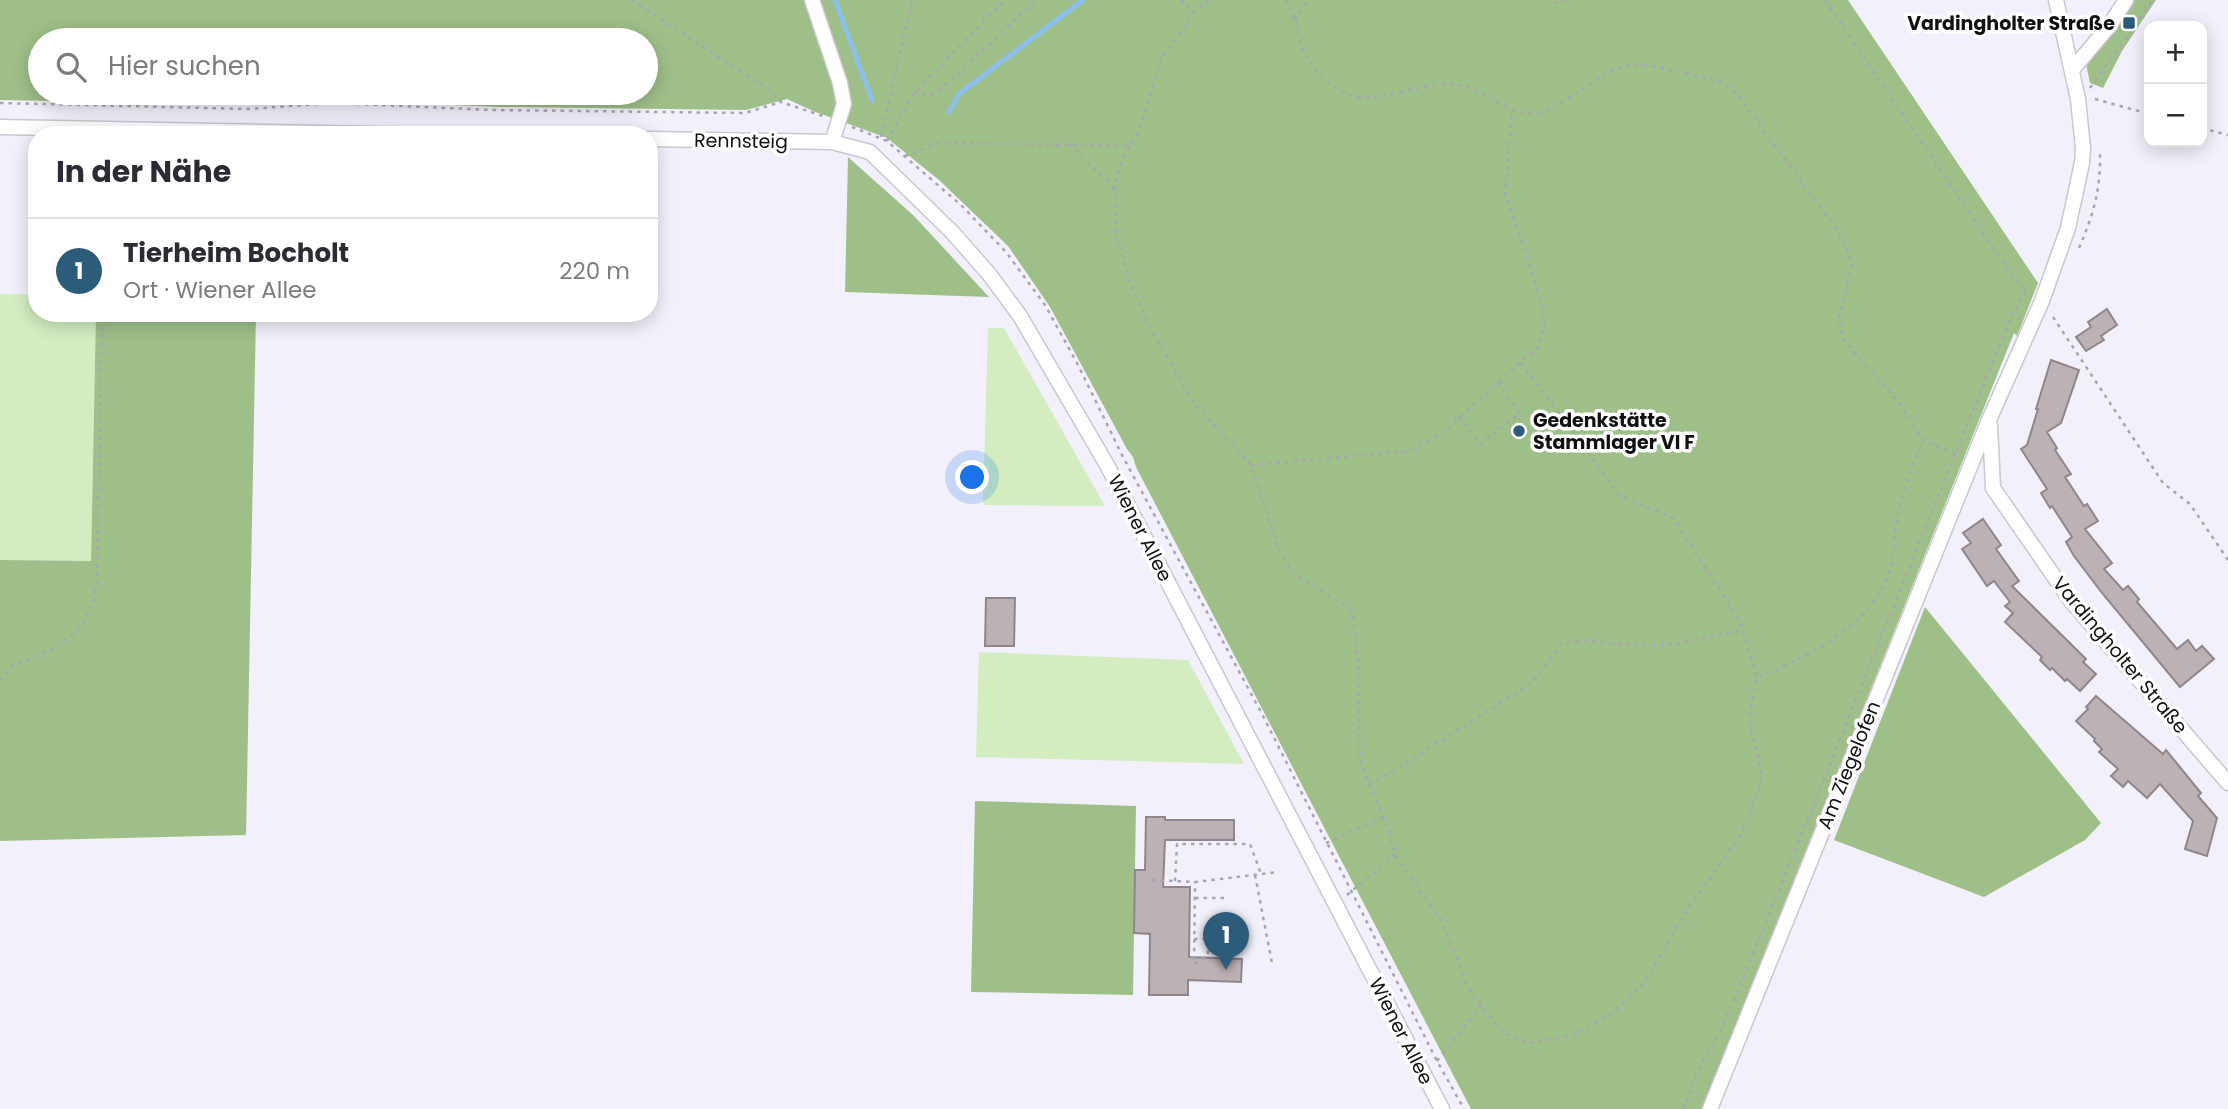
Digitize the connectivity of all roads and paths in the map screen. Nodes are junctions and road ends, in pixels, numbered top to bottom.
1 (632, 0) edge
2 (812, 0) edge
3 (912, 0) edge
4 (1005, 0) edge
5 (1036, 0) edge
6 (1181, 0) edge
7 (1209, 0) edge
8 (1285, 0) edge
9 (1308, 0) edge
10 (1567, 0) edge
11 (1825, 0) edge
12 (2056, 0) edge
13 (2126, 0) edge
14 (2152, 0) edge
15 (1555, 3) dead end
16 (1195, 12) junction
17 (1295, 20) junction
18 (2071, 70) junction
19 (915, 92) junction
20 (2083, 95) junction
21 (781, 102) junction
22 (0, 103) edge
23 (28, 104) edge
24 (83, 105) edge
25 (305, 105) edge
26 (378, 105) edge
27 (1512, 110) junction
28 (2144, 113) edge
29 (839, 122) junction
30 (0, 127) edge
31 (28, 128) edge
32 (2207, 129) edge
33 (2228, 135) edge
34 (880, 138) junction
35 (658, 139) edge
36 (887, 141) junction
37 (832, 142) junction
38 (1069, 144) junction
39 (1130, 146) junction
40 (870, 152) junction
41 (1115, 188) junction
42 (2050, 312) dead end
43 (102, 322) edge
44 (1521, 363) junction
45 (1498, 383) junction
46 (1459, 417) junction
47 (1989, 420) junction
48 (1923, 440) junction
49 (1955, 454) junction
50 (1251, 465) junction
51 (1964, 484) junction
52 (1993, 488) junction
53 (2228, 560) edge
54 (1743, 630) junction
55 (1757, 677) junction
56 (0, 680) edge
57 (2228, 783) edge
58 (1369, 784) junction
59 (1383, 817) junction
60 (1308, 852) junction
61 (1395, 855) junction
62 (1279, 872) dead end
63 (1261, 874) junction
64 (1255, 875) junction
65 (1152, 880) dead end
66 (1175, 881) junction
67 (1195, 882) junction
68 (1347, 882) dead end
69 (1352, 892) junction
70 (1195, 898) junction
71 (1227, 898) dead end
72 (1334, 902) junction
73 (1194, 939) junction
74 (1208, 946) junction
75 (1230, 946) dead end
76 (1272, 963) dead end
77 (1481, 1005) junction
78 (1437, 1061) junction
79 (1442, 1109) edge
80 (1464, 1109) edge
81 (1684, 1109) edge
82 (1710, 1109) edge

1 - 21 path
2 - 29 street
3 - 34 path
4 - 19 path
5 - 19 path
6 - 16 path
7 - 16 path
8 - 17 path
9 - 17 path
10 - 15 path
11 - 49 path
12 - 18 street
13 - 18 street
14 - 20 path
16 - 39 path
17 - 27 path
18 - 20 street
19 - 36 path
20 - 28 path
20 - 47 street
21 - 26 path
21 - 29 path
22 - 23 path
24 - 25 path
27 - 44 path
27 - 48 path
29 - 34 path
29 - 37 street
30 - 31 street
32 - 33 path
34 - 36 path
34 - 40 path
35 - 37 street, Rennsteig
36 - 38 path
37 - 40 street, Wiener Allee
38 - 39 path
38 - 41 path
39 - 41 path
40 - 60 street, Wiener Allee
41 - 50 path
42 - 53 path
43 - 56 path
44 - 45 path
44 - 54 path
45 - 46 path
45 - 46 path
46 - 50 path
47 - 51 street, Am Ziegelofen
47 - 52 street
48 - 49 path
48 - 55 path
49 - 81 path
50 - 58 path
51 - 52 street
51 - 82 street, Am Ziegelofen
52 - 57 street, Vardingholter Straße
54 - 55 path
54 - 58 path
55 - 77 path
58 - 59 path
59 - 60 path
59 - 61 path
60 - 72 street, Wiener Allee
61 - 69 path
61 - 77 path
62 - 63 path
63 - 64 path
63 - 66 path
64 - 67 path
64 - 76 path
65 - 66 path
66 - 67 path
67 - 70 path
68 - 69 path
69 - 72 path
69 - 78 path
70 - 71 path
70 - 73 path
72 - 79 street, Wiener Allee
73 - 74 path
73 - 74 path
74 - 75 path
77 - 78 path
78 - 80 path

